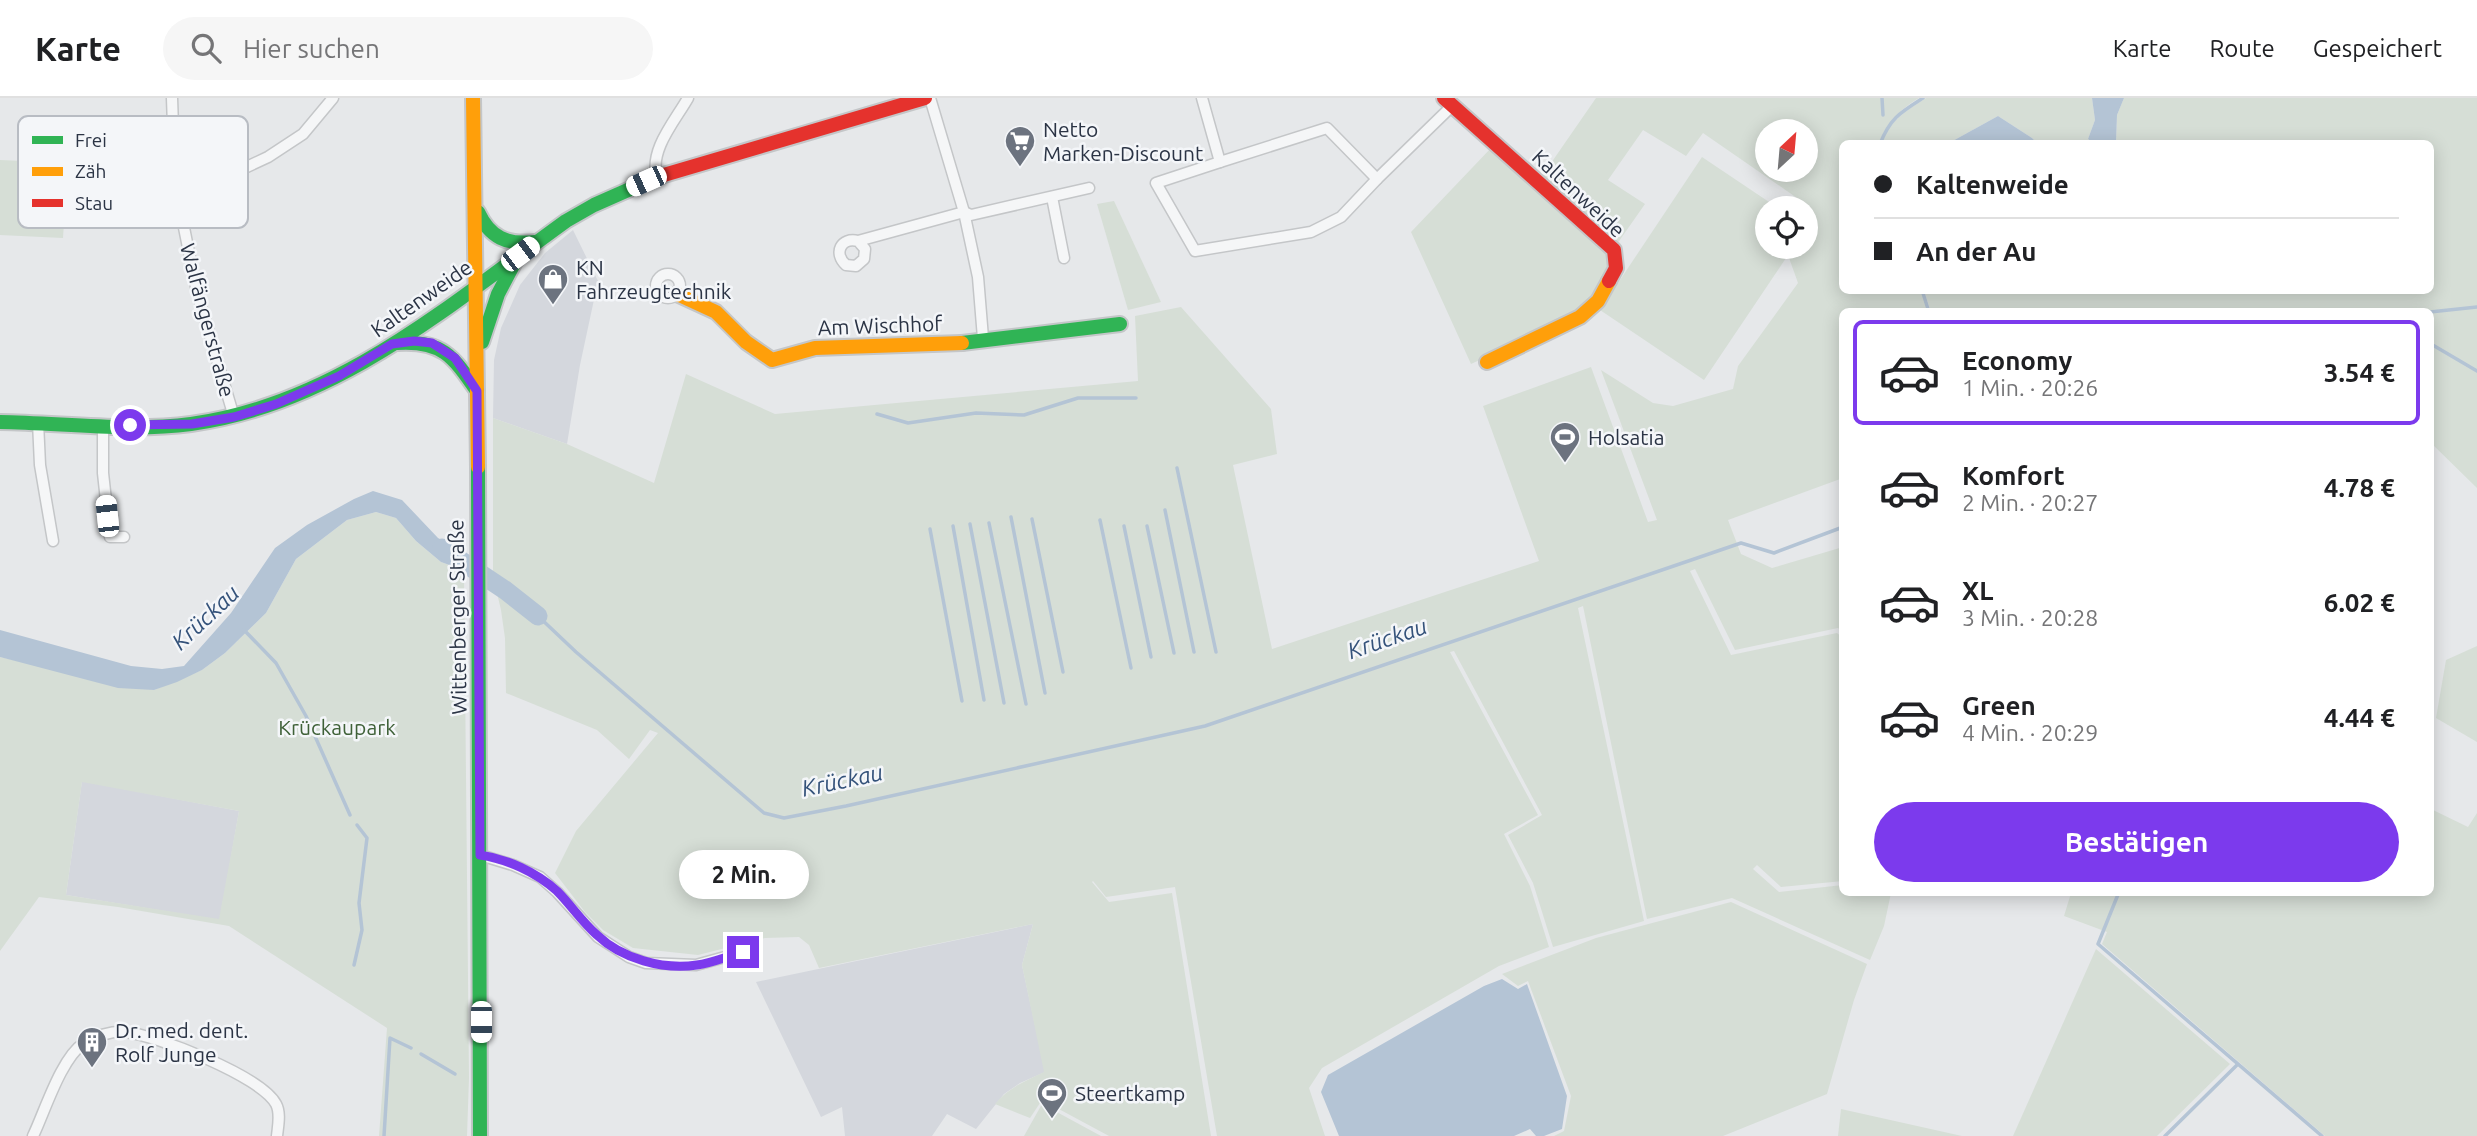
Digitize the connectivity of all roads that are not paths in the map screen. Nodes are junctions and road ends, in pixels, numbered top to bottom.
1 (172, 98) edge
2 (333, 98) edge
3 (473, 98) edge
4 (688, 98) edge
5 (927, 98) edge
6 (1202, 98) edge
7 (1448, 102) edge
8 (173, 116) edge
9 (1220, 162) junction
10 (248, 166) edge
11 (657, 177) junction
12 (1377, 179) junction
13 (1089, 188) dead end
14 (1052, 197) junction
15 (475, 204) junction
16 (964, 212) junction
17 (184, 228) edge
18 (858, 241) dead end
19 (535, 242) junction
20 (520, 254) junction
21 (1063, 258) dead end
22 (476, 286) junction
23 (677, 294) dead end
24 (1120, 324) dead end
25 (982, 338) junction
26 (392, 344) junction
27 (477, 358) junction
28 (1487, 362) dead end
29 (477, 391) junction
30 (234, 417) junction
31 (0, 422) edge
32 (38, 422) junction
33 (103, 425) junction
34 (124, 537) dead end
35 (53, 541) dead end
36 (480, 855) junction
37 (743, 952) dead end
38 (33, 1136) edge
39 (277, 1136) edge
40 (480, 1136) edge

1 - 8 street, Walfängerstraße
2 - 10 street
3 - 15 main road, Wittenberger Straße
4 - 11 street
5 - 11 main road, Kaltenweide
5 - 16 street
6 - 9 street
7 - 12 street
7 - 28 main road, Kaltenweide
9 - 12 street
9 - 12 street
11 - 19 main road, Kaltenweide
13 - 14 street
14 - 16 street
14 - 21 street
15 - 19 main road
15 - 22 main road, Wittenberger Straße
16 - 18 street
16 - 25 street
17 - 30 street, Walfängerstraße
19 - 20 main road, Kaltenweide
20 - 22 main road, Kaltenweide
20 - 27 main road
22 - 26 main road, Kaltenweide
22 - 27 main road, Wittenberger Straße
23 - 25 main road, Am Wischhof
24 - 25 main road, Am Wischhof
26 - 29 main road
26 - 30 main road, Kaltenweide
27 - 29 main road, Wittenberger Straße
29 - 36 main road, Wittenberger Straße
30 - 33 main road, Kaltenweide
31 - 32 main road, Kaltenweide
32 - 33 main road, Kaltenweide
32 - 35 street
33 - 34 street
36 - 37 street
36 - 40 main road, Wittenberger Straße
38 - 39 street

